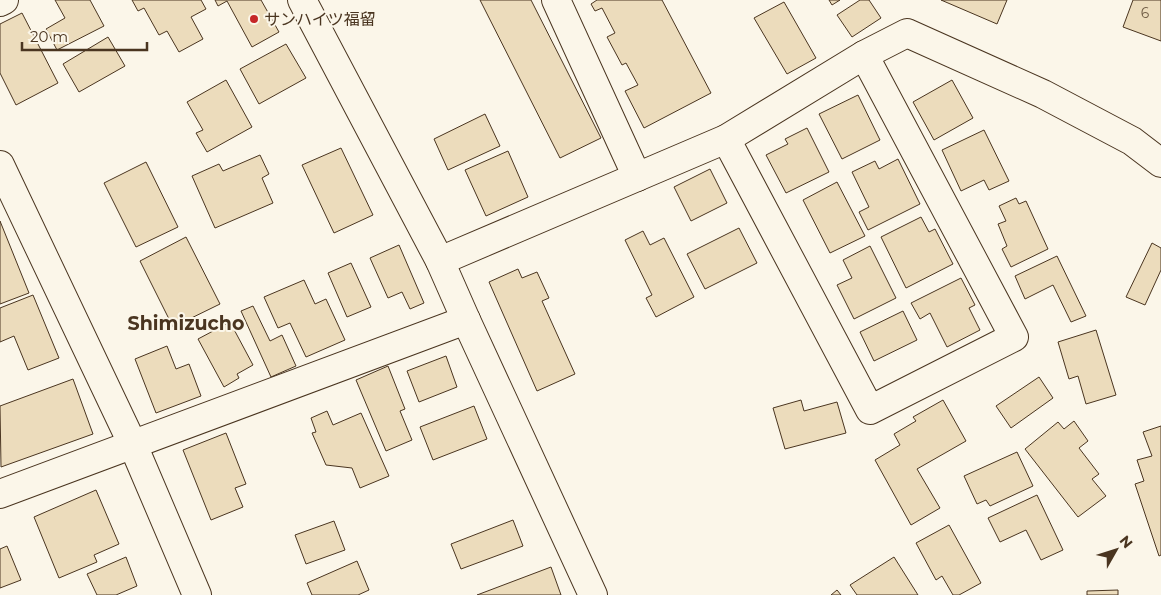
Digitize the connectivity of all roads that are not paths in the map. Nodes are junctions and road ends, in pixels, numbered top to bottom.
1 (4, 0) edge
2 (302, 0) edge
3 (556, 0) edge
4 (0, 2) edge
5 (864, 55) junction
6 (726, 139) junction
7 (1161, 163) edge
8 (0, 165) edge
9 (637, 177) junction
10 (440, 261) junction
11 (466, 320) junction
12 (133, 445) junction
13 (0, 494) edge
14 (197, 595) edge
15 (594, 595) edge

1 - 4 street
2 - 10 street
3 - 9 street
5 - 6 street
5 - 6 street
5 - 7 street
6 - 9 street
8 - 12 street
9 - 10 street
10 - 11 street
11 - 12 street
11 - 15 street
12 - 13 street
12 - 14 street

